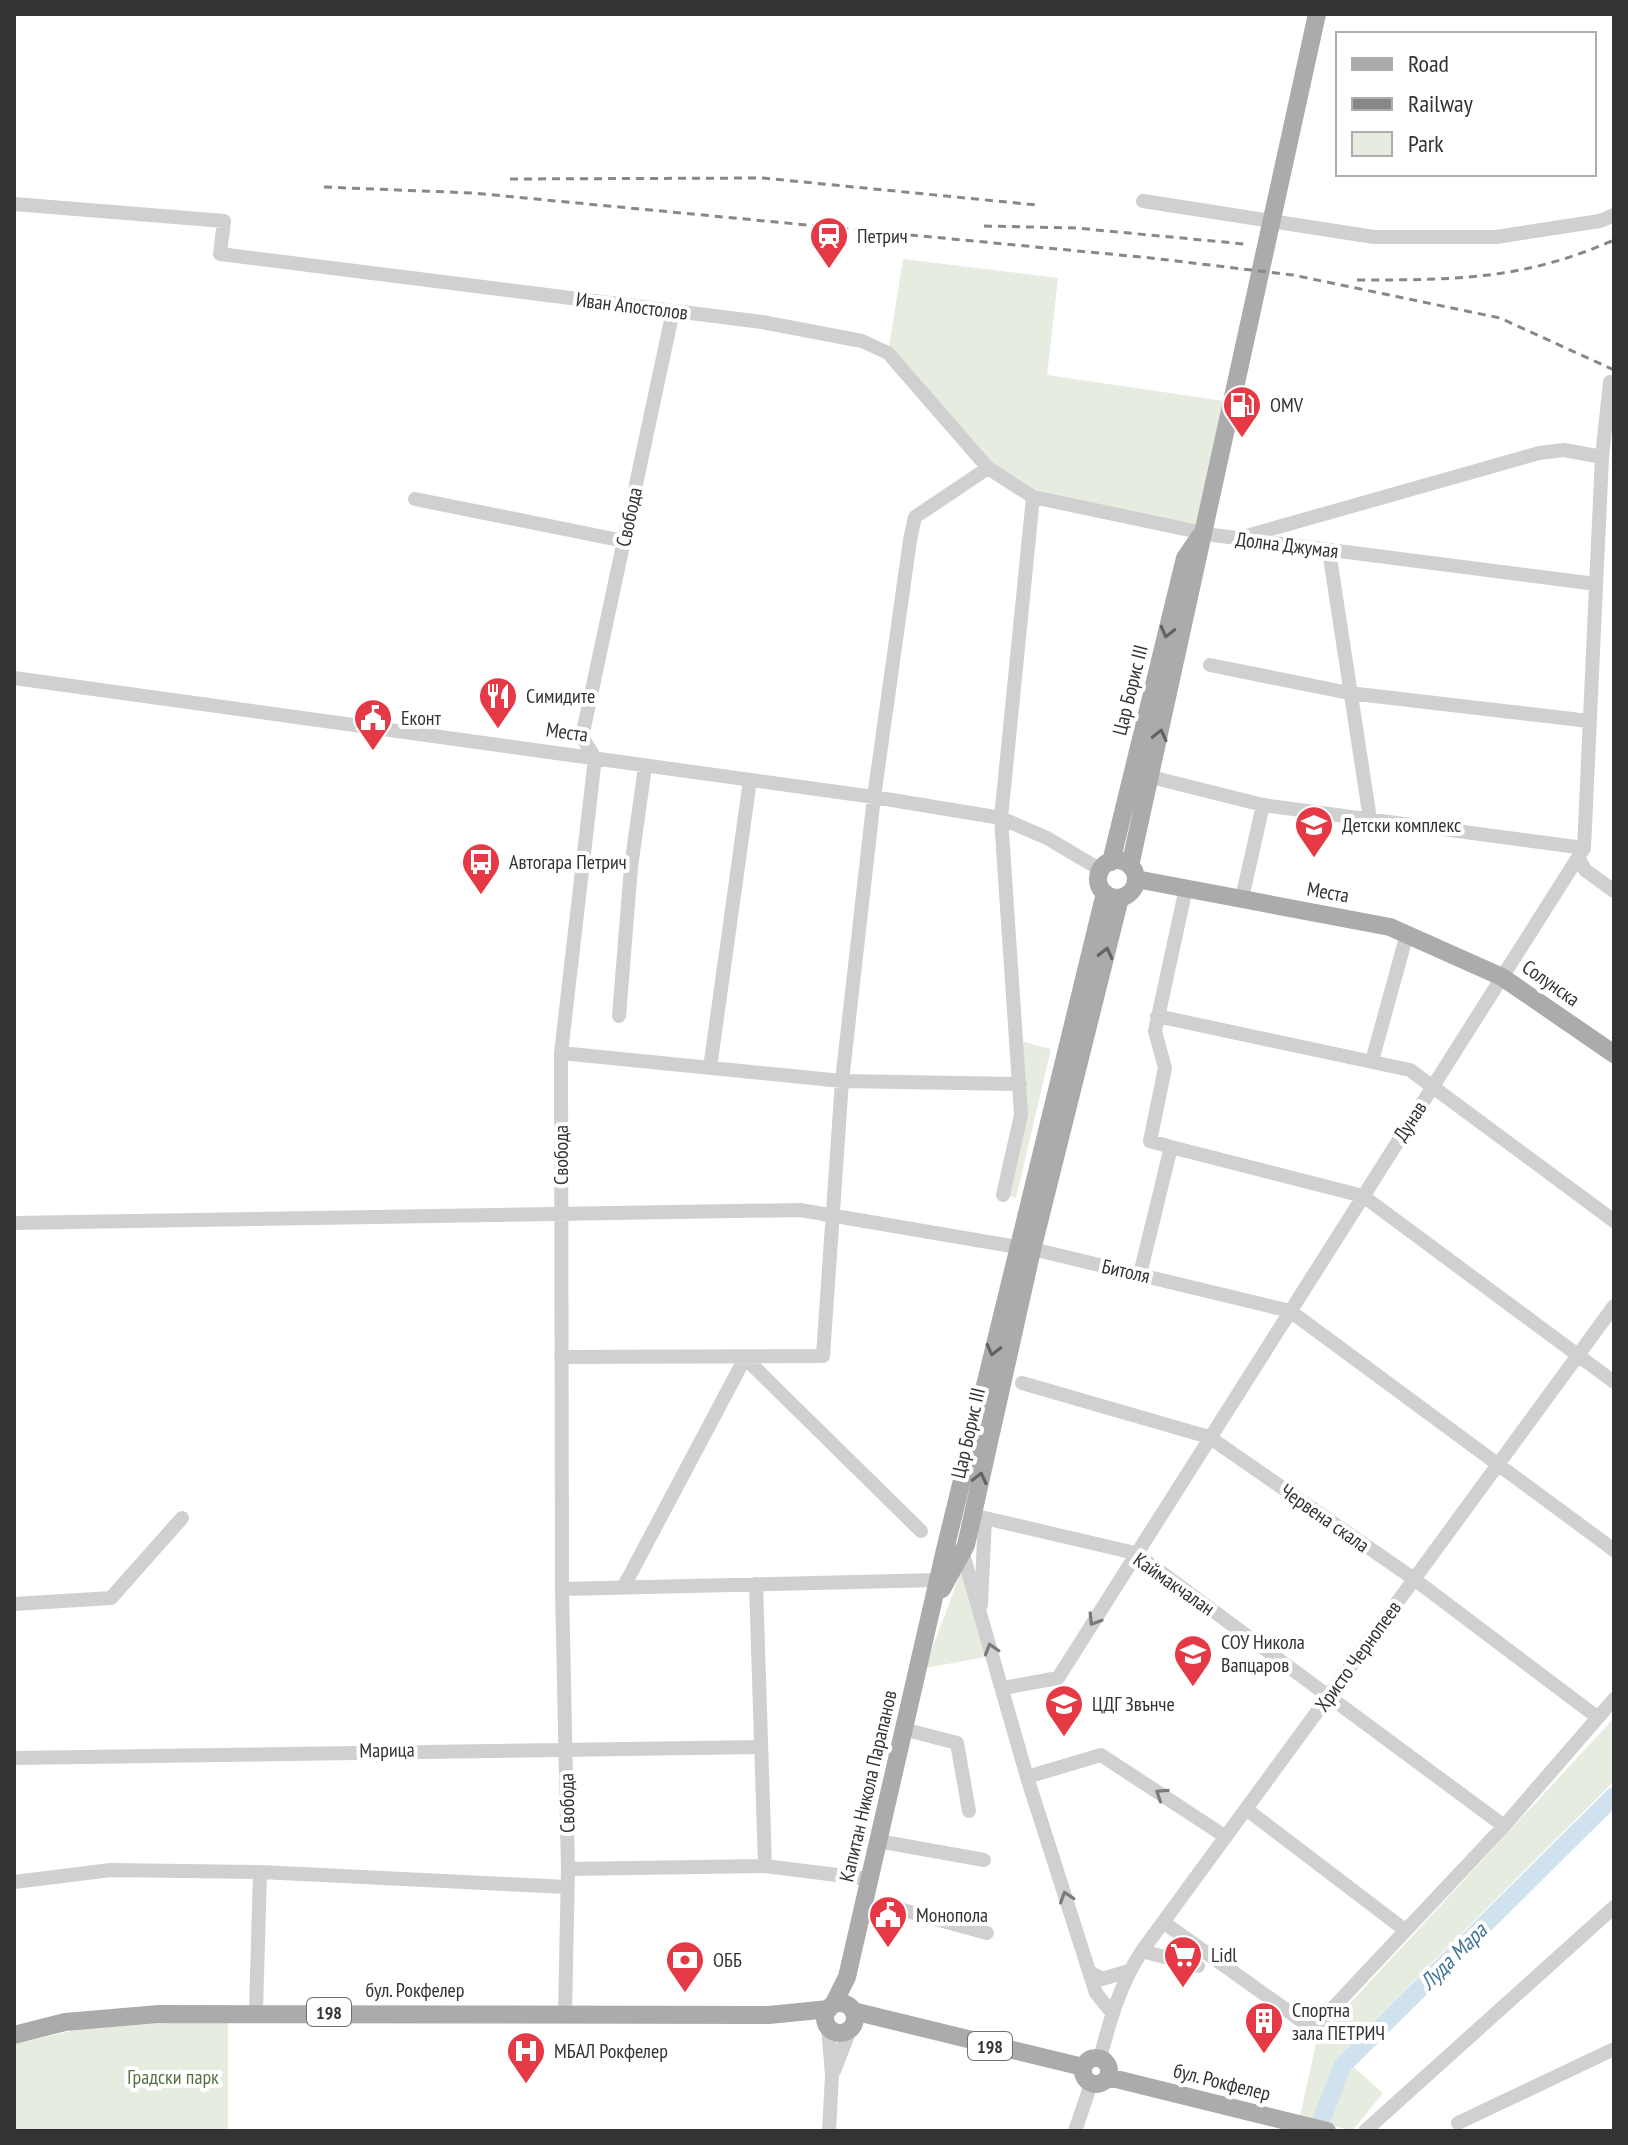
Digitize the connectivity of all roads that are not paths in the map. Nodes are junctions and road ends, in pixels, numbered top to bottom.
1 (1317, 14) edge
2 (1143, 201) dead end
3 (14, 204) edge
4 (1614, 215) edge
5 (1271, 222) junction
6 (673, 311) junction
7 (1610, 382) dead end
8 (1602, 457) junction
9 (988, 468) junction
10 (1033, 497) junction
11 (415, 499) dead end
12 (1202, 534) junction
13 (1238, 539) junction
14 (624, 541) junction
15 (1329, 551) junction
16 (1596, 584) junction
17 (1210, 665) dead end
18 (14, 678) edge
19 (1349, 693) junction
20 (1589, 721) junction
21 (595, 758) junction
22 (645, 767) junction
23 (1151, 777) junction
24 (750, 780) junction
25 (874, 797) junction
26 (1263, 805) junction
27 (1001, 818) junction
28 (1370, 819) junction
29 (1581, 852) junction
30 (1106, 866) junction
31 (1133, 872) junction
32 (1186, 888) junction
33 (1614, 891) edge
34 (1113, 896) junction
35 (1242, 898) junction
36 (1407, 934) junction
37 (1502, 977) junction
38 (619, 1016) dead end
39 (1157, 1016) junction
40 (561, 1053) junction
41 (1614, 1054) edge
42 (1372, 1061) junction
43 (710, 1068) junction
44 (842, 1081) junction
45 (1020, 1084) junction
46 (1433, 1085) junction
47 (1171, 1147) junction
48 (1003, 1195) dead end
49 (1363, 1196) junction
50 (831, 1214) junction
51 (561, 1216) junction
52 (1614, 1221) edge
53 (14, 1223) edge
54 (1026, 1248) junction
55 (1140, 1274) junction
56 (1614, 1306) edge
57 (1290, 1311) junction
58 (1578, 1355) junction
59 (561, 1357) junction
60 (745, 1358) junction
61 (1614, 1382) edge
62 (1022, 1383) dead end
63 (1209, 1437) junction
64 (1498, 1465) junction
65 (979, 1516) junction
66 (182, 1518) dead end
67 (921, 1531) dead end
68 (947, 1540) junction
69 (964, 1549) junction
70 (1614, 1550) edge
71 (1135, 1553) junction
72 (1414, 1579) junction
73 (938, 1580) junction
74 (756, 1584) junction
75 (623, 1588) junction
76 (562, 1589) junction
77 (14, 1604) edge
78 (932, 1605) junction
79 (981, 1618) junction
80 (1003, 1688) junction
81 (1327, 1698) junction
82 (1614, 1699) edge
83 (1597, 1717) junction
84 (903, 1729) junction
85 (760, 1747) junction
86 (565, 1751) junction
87 (14, 1758) edge
88 (1027, 1777) junction
89 (1246, 1809) junction
90 (969, 1811) dead end
91 (1504, 1826) junction
92 (1226, 1837) junction
93 (878, 1841) junction
94 (984, 1860) dead end
95 (765, 1866) junction
96 (568, 1869) junction
97 (260, 1872) junction
98 (869, 1879) junction
99 (14, 1882) edge
100 (567, 1887) junction
101 (1614, 1907) edge
102 (863, 1908) junction
103 (1163, 1922) junction
104 (1405, 1930) junction
105 (987, 1933) dead end
106 (1142, 1951) junction
107 (1198, 1966) dead end
108 (1129, 1971) junction
109 (1090, 1972) junction
110 (256, 2011) junction
111 (565, 2013) junction
112 (1112, 2013) junction
113 (840, 2017) junction
114 (14, 2035) edge
115 (1614, 2049) edge
116 (1095, 2071) junction
117 (832, 2075) junction
118 (1458, 2123) dead end
119 (829, 2131) edge
120 (1075, 2131) edge
121 (1327, 2131) edge
122 (1365, 2131) edge

1 - 5 main road, Цар Борис III
2 - 5 street
3 - 6 street, Иван Апостолов
4 - 5 street
5 - 12 main road, Цар Борис III
6 - 9 street, Иван Апостолов
6 - 14 street, Свобода
7 - 8 street
8 - 13 street
8 - 16 street
9 - 10 street, Долна Джумая
9 - 25 street
10 - 12 street, Долна Джумая
10 - 27 street
11 - 14 street
12 - 13 street, Долна Джумая
23 -> 12 main road, Цар Борис III
12 -> 30 main road, Цар Борис III
13 - 15 street, Долна Джумая
14 - 21 street, Свобода
15 - 16 street, Долна Джумая
15 - 19 street
16 - 20 street
17 - 19 street
18 - 21 street, Места
19 - 20 street
19 - 28 street
20 - 29 street
21 - 22 street, Места
21 - 40 street, Свобода
22 - 24 street, Места
22 - 38 street
23 - 26 street
23 - 31 main road, Цар Борис III
24 - 25 street, Места
24 - 43 street
25 - 27 street, Места
25 - 44 street
26 - 28 street
26 - 35 street
27 - 30 street, Места
27 - 45 street
28 - 29 street
29 - 33 street
29 - 37 street, Дунав
30 - 31 main road
30 - 34 main road
31 - 32 main road, Места
31 - 34 main road
32 - 35 main road, Места
32 - 39 street
34 - 54 main road, Цар Борис III
35 - 36 main road, Места
36 - 37 main road, Места
36 - 42 street
37 - 41 main road, Солунска
37 - 46 street, Дунав
39 - 42 street
39 - 47 street
40 - 43 street
40 - 51 street, Свобода
42 - 46 street
43 - 44 street
44 - 45 street
44 - 50 street
45 - 48 street
46 - 49 street, Дунав
46 - 52 street
47 - 49 street
47 - 55 street
49 - 57 street, Дунав
49 - 58 street
50 - 51 street, Битоля
50 - 54 street, Битоля
50 - 60 street
51 - 53 street, Битоля
51 - 59 street, Свобода
54 - 55 street, Битоля
65 -> 54 main road, Цар Борис III
54 -> 68 main road, Цар Борис III
55 - 57 street, Битоля
56 - 58 street, Христо Чернопеев
57 - 63 street, Дунав
57 - 64 street, Битоля
58 - 61 street
58 - 64 street, Христо Чернопеев
59 - 60 street
59 - 76 street, Свобода
60 - 67 street
60 - 75 street
62 - 63 street, Червена скала
63 - 71 street, Дунав
63 - 72 street, Червена скала
64 - 70 street, Битоля
64 - 72 street, Христо Чернопеев
65 - 69 main road, Цар Борис III
65 - 71 street, Каймакчалан
65 - 79 street
66 - 77 street
68 - 69 main road
68 - 73 main road, Капитан Никола Парапанов
69 - 78 main road, Капитан Никола Парапанов
69 - 79 street, Цар Борис III
71 -> 80 street, Дунав
71 - 81 street, Каймакчалан
72 - 81 street, Христо Чернопеев
72 - 83 street, Червена скала
73 - 74 street
73 - 78 main road, Капитан Никола Парапанов
74 - 75 street
74 - 85 street
75 - 76 street
76 - 86 street, Свобода
78 - 84 main road, Капитан Никола Парапанов
80 -> 79 street, Цар Борис III
80 - 88 street, Цар Борис III
81 - 89 street, Христо Чернопеев
81 - 91 street, Каймакчалан
82 - 83 street
83 - 91 street
84 - 90 street
84 - 93 main road, Капитан Никола Парапанов
85 - 86 street, Марица
85 - 95 street
86 - 87 street, Марица
86 - 96 street, Свобода
92 -> 88 street
109 -> 88 street, Цар Борис III
89 - 92 street, Христо Чернопеев
89 - 104 street
91 - 104 street
92 - 103 street, Христо Чернопеев
93 - 94 street
93 - 98 main road, Капитан Никола Парапанов
95 - 96 street
95 - 98 street
96 - 100 street, Свобода
97 - 99 street
97 - 100 street
97 - 110 street
98 - 102 main road, Капитан Никола Парапанов
100 - 111 street, Свобода
101 - 122 street
102 - 105 street
102 - 113 main road, Капитан Никола Парапанов
103 - 104 street
103 - 106 street, Христо Чернопеев
106 - 107 street
106 - 108 street, Христо Чернопеев
108 - 109 street
108 - 112 street, Христо Чернопеев
109 - 112 street, Цар Борис III
110 - 111 main road, бул. Рокфелер / 198
110 - 114 main road, бул. Рокфелер / 198
111 - 113 main road, бул. Рокфелер / 198
112 - 116 street
113 - 116 main road, бул. Рокфелер / 198
113 - 117 street
113 - 117 street
115 - 118 street
116 - 120 street
116 - 121 main road, бул. Рокфелер / 198
117 - 119 street

